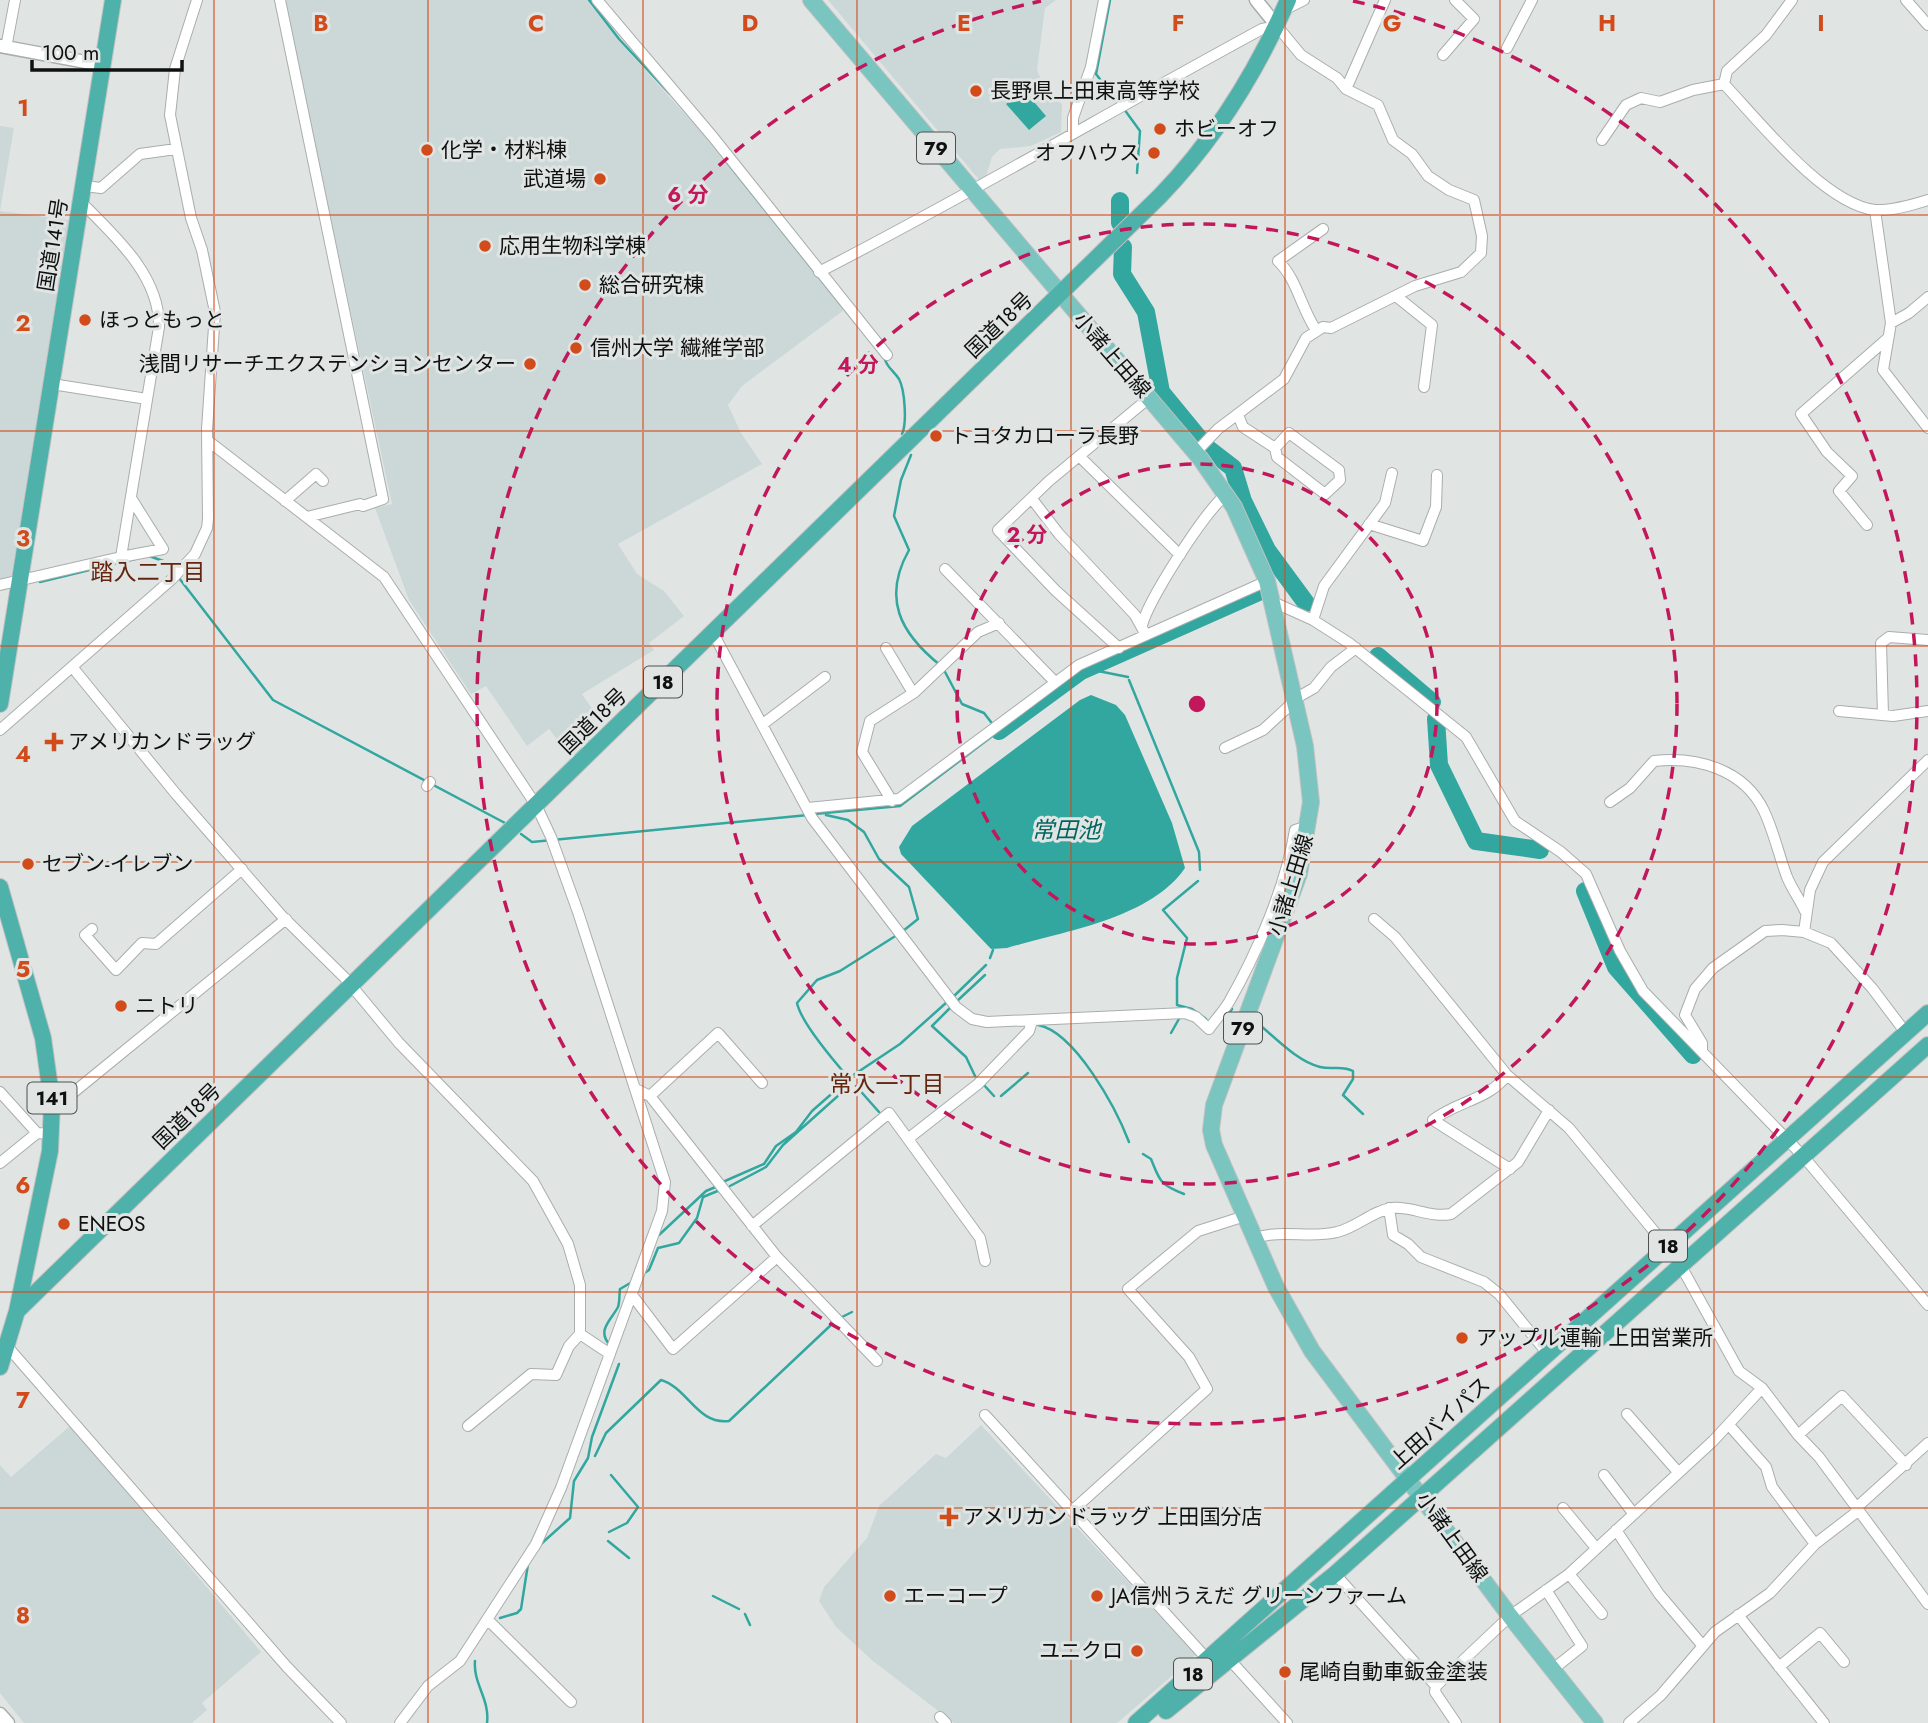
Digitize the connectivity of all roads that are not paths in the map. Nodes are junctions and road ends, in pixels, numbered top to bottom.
1 (15, 0) edge
2 (113, 0) edge
3 (197, 0) edge
4 (280, 0) edge
5 (597, 0) edge
6 (811, 0) edge
7 (1104, 0) edge
8 (1256, 0) edge
9 (1304, 0) edge
10 (1385, 0) edge
11 (1455, 0) edge
12 (1532, 0) edge
13 (1792, 0) edge
14 (1906, 0) edge
15 (1283, 12) edge
16 (1928, 25) edge
17 (3, 47) edge
18 (1507, 48) dead end
19 (1443, 55) dead end
20 (102, 65) junction
21 (1724, 84) junction
22 (1346, 89) junction
23 (1073, 133) junction
24 (1602, 140) dead end
25 (176, 149) junction
26 (972, 190) junction
27 (83, 194) junction
28 (1928, 200) edge
29 (1875, 210) junction
30 (1323, 229) dead end
31 (819, 271) junction
32 (1060, 296) junction
33 (1396, 296) junction
34 (1928, 297) edge
35 (1891, 323) junction
36 (1316, 330) junction
37 (1888, 338) junction
38 (887, 355) dead end
39 (52, 384) junction
40 (1424, 387) dead end
41 (1149, 398) junction
42 (146, 399) junction
43 (1238, 415) junction
44 (1928, 428) edge
45 (207, 440) junction
46 (1275, 448) junction
47 (1195, 453) junction
48 (1079, 456) junction
49 (1392, 473) dead end
50 (1437, 475) dead end
51 (323, 481) dead end
52 (1226, 495) junction
53 (131, 498) junction
54 (1032, 499) junction
55 (285, 501) junction
56 (307, 517) junction
57 (1369, 524) junction
58 (1867, 525) dead end
59 (1180, 555) junction
60 (121, 557) junction
61 (945, 569) dead end
62 (20, 580) junction
63 (1267, 581) junction
64 (0, 585) edge
65 (1273, 602) junction
66 (1313, 620) junction
67 (999, 623) junction
68 (1144, 630) junction
69 (713, 633) junction
70 (1928, 640) edge
71 (886, 648) dead end
72 (1119, 648) junction
73 (1356, 649) junction
74 (73, 668) junction
75 (825, 677) dead end
76 (1055, 682) junction
77 (913, 693) junction
78 (1295, 700) junction
79 (0, 704) edge
80 (1839, 710) dead end
81 (1928, 711) edge
82 (1883, 715) junction
83 (763, 724) junction
84 (0, 730) edge
85 (1225, 748) dead end
86 (1928, 760) edge
87 (892, 802) junction
88 (1610, 802) dead end
89 (536, 805) junction
90 (810, 813) junction
91 (1309, 825) junction
92 (242, 869) junction
93 (0, 887) edge
94 (1805, 911) junction
95 (286, 919) junction
96 (1374, 919) dead end
97 (92, 929) dead end
98 (1804, 932) junction
99 (351, 986) junction
100 (1928, 1013) edge
101 (1032, 1021) junction
102 (1906, 1032) junction
103 (1927, 1047) edge
104 (1702, 1052) junction
105 (1507, 1074) junction
106 (762, 1083) dead end
107 (638, 1090) junction
108 (0, 1092) edge
109 (650, 1097) junction
110 (52, 1101) junction
111 (1549, 1110) junction
112 (44, 1133) junction
113 (909, 1138) junction
114 (1787, 1140) junction
115 (1803, 1156) junction
116 (0, 1163) edge
117 (1510, 1169) junction
118 (1389, 1208) junction
119 (1245, 1216) junction
120 (752, 1226) junction
121 (1255, 1238) junction
122 (1667, 1247) junction
123 (777, 1257) junction
124 (985, 1261) dead end
125 (1681, 1266) junction
126 (632, 1295) junction
127 (1928, 1305) edge
128 (17, 1311) junction
129 (580, 1334) junction
130 (6, 1346) junction
131 (610, 1354) junction
132 (1548, 1354) junction
133 (877, 1361) dead end
134 (0, 1367) edge
135 (1762, 1388) junction
136 (1627, 1414) dead end
137 (985, 1415) dead end
138 (1729, 1425) junction
139 (468, 1426) dead end
140 (1798, 1435) junction
141 (1928, 1443) edge
142 (1906, 1465) junction
143 (1678, 1472) junction
144 (1604, 1475) dead end
145 (1409, 1479) junction
146 (1423, 1496) junction
147 (1563, 1508) dead end
148 (1073, 1510) junction
149 (1857, 1510) junction
150 (1633, 1513) junction
151 (1616, 1530) junction
152 (1815, 1544) junction
153 (1596, 1548) junction
154 (1335, 1574) junction
155 (1569, 1574) junction
156 (1546, 1590) junction
157 (1928, 1604) edge
158 (1602, 1614) dead end
159 (1738, 1615) junction
160 (1510, 1616) junction
161 (489, 1621) junction
162 (1703, 1646) junction
163 (1229, 1659) junction
164 (1208, 1660) junction
165 (1844, 1662) dead end
166 (1779, 1667) junction
167 (1552, 1670) junction
168 (1436, 1686) junction
169 (571, 1702) dead end
170 (0, 1714) edge
171 (8, 1723) edge
172 (341, 1723) edge
173 (400, 1723) edge
174 (1136, 1723) edge
175 (1151, 1723) edge
176 (1287, 1723) edge
177 (1456, 1723) edge
178 (1595, 1723) edge
179 (1629, 1723) edge
180 (1824, 1723) edge

1 - 17 street
2 - 20 highway, 国道141号
3 - 25 street
4 - 56 street
5 - 31 street
6 - 26 main road, 小諸上田線 / 79
7 - 23 street
8 - 15 street
9 - 15 street
10 - 22 street
11 - 19 street
12 - 18 street
13 - 21 street
14 - 16 street
15 - 22 street
15 - 23 street
15 - 32 highway, 国道18号 / 18
17 - 20 street
20 - 27 highway, 国道141号
21 - 24 street
21 - 29 street
22 - 33 street
23 - 26 street
25 - 27 street
25 - 45 street
26 - 31 street
26 - 32 main road, 小諸上田線 / 79
27 - 39 highway, 国道141号
27 - 42 street
28 - 29 street
29 - 35 street
30 - 36 street
31 - 38 street
32 - 41 main road, 小諸上田線 / 79
32 - 69 highway, 国道18号 / 18
33 - 36 street
33 - 40 street
34 - 35 street
35 - 37 street
36 - 43 street
37 - 44 street
37 - 58 street
39 - 42 street
39 - 62 highway, 国道141号
41 - 47 main road, 小諸上田線 / 79
41 - 48 street
42 - 53 street
43 - 46 street
43 - 47 street
45 - 55 street
45 - 74 street
46 - 46 street
47 - 52 main road, 小諸上田線 / 79
48 - 54 street
48 - 59 street
49 - 57 street
50 - 57 street
51 - 55 street
52 - 59 street
52 - 63 main road, 小諸上田線 / 79
53 - 60 street
53 - 60 street
54 - 68 street
54 - 72 street
55 - 56 street
56 - 89 street
57 - 66 street
59 - 68 street
60 - 62 street
61 - 67 street
62 - 64 street
62 - 79 highway, 国道141号
63 - 65 main road, 小諸上田線 / 79
63 - 68 street
65 - 66 street
65 - 78 main road, 小諸上田線 / 79
66 - 73 street
67 - 76 street
67 - 77 street
68 - 72 street
69 - 83 street
69 - 89 highway, 国道18号 / 18
70 - 82 street
71 - 77 street
72 - 76 street
73 - 78 street
73 - 104 street
74 - 84 street
74 - 92 street
75 - 83 street
76 - 87 street
77 - 87 street
78 - 85 street
78 - 91 main road, 小諸上田線 / 79
80 - 82 street
81 - 82 street
83 - 90 street
86 - 94 street
87 - 90 street
88 - 94 street
89 - 99 highway, 国道18号 / 18
89 - 107 street
90 - 101 street
91 - 101 street
91 - 119 main road, 小諸上田線 / 79
92 - 95 street
92 - 97 street
93 - 110 highway, 141
94 - 98 street
95 - 99 street
95 - 110 street
96 - 105 street
98 - 102 street
98 - 104 street
99 - 128 highway, 国道18号 / 18
99 - 129 street
100 - 102 highway, 上田バイパス / 18
101 - 113 street
102 - 114 highway, 上田バイパス / 18
103 - 115 highway, 上田バイパス / 18
104 - 114 street
105 - 111 street
105 - 117 street
106 - 109 street
107 - 109 street
107 - 126 street
108 - 112 street
109 - 120 street
110 - 112 highway, 141
111 - 117 street
111 - 122 street
112 - 116 street
112 - 128 highway, 141
113 - 120 street
113 - 124 street
114 - 115 street
114 - 122 highway, 上田バイパス / 18
115 - 125 highway, 上田バイパス / 18
115 - 127 street
117 - 118 street
118 - 121 street
118 - 132 street
119 - 121 main road, 小諸上田線 / 79
119 - 148 street
120 - 123 street
121 - 145 main road, 小諸上田線 / 79
122 - 132 highway, 上田バイパス / 18
123 - 126 street
123 - 133 street
125 - 135 street
125 - 146 highway, 上田バイパス / 18
126 - 131 street
128 - 130 highway, 国道18号 / 18
129 - 131 street
129 - 139 street
130 - 134 highway, 国道18号 / 18
130 - 172 street
131 - 161 street
132 - 145 highway, 上田バイパス / 18
135 - 138 street
135 - 140 street
136 - 143 street
137 - 148 street
138 - 143 street
138 - 152 street
140 - 142 street
140 - 149 street
141 - 142 street
142 - 149 street
143 - 150 street
144 - 150 street
145 - 146 main road, 小諸上田線 / 79
145 - 164 highway, 上田バイパス / 18
146 - 154 highway, 上田バイパス / 18
146 - 160 main road, 小諸上田線 / 79
147 - 153 street
148 - 164 street
149 - 152 street
149 - 157 street
150 - 151 street
151 - 153 street
151 - 162 street
152 - 159 street
153 - 155 street
154 - 163 highway, 上田バイパス / 18
154 - 168 street
155 - 156 street
155 - 158 street
156 - 160 street
156 - 167 street
159 - 162 street
159 - 166 street
160 - 167 main road, 小諸上田線 / 79
160 - 168 street
161 - 169 street
161 - 173 street
162 - 179 street
163 - 175 highway, 上田バイパス / 18
163 - 176 street
164 - 174 highway, 上田バイパス / 18
165 - 166 street
166 - 180 street
167 - 178 main road, 小諸上田線 / 79
168 - 177 street
170 - 171 street

